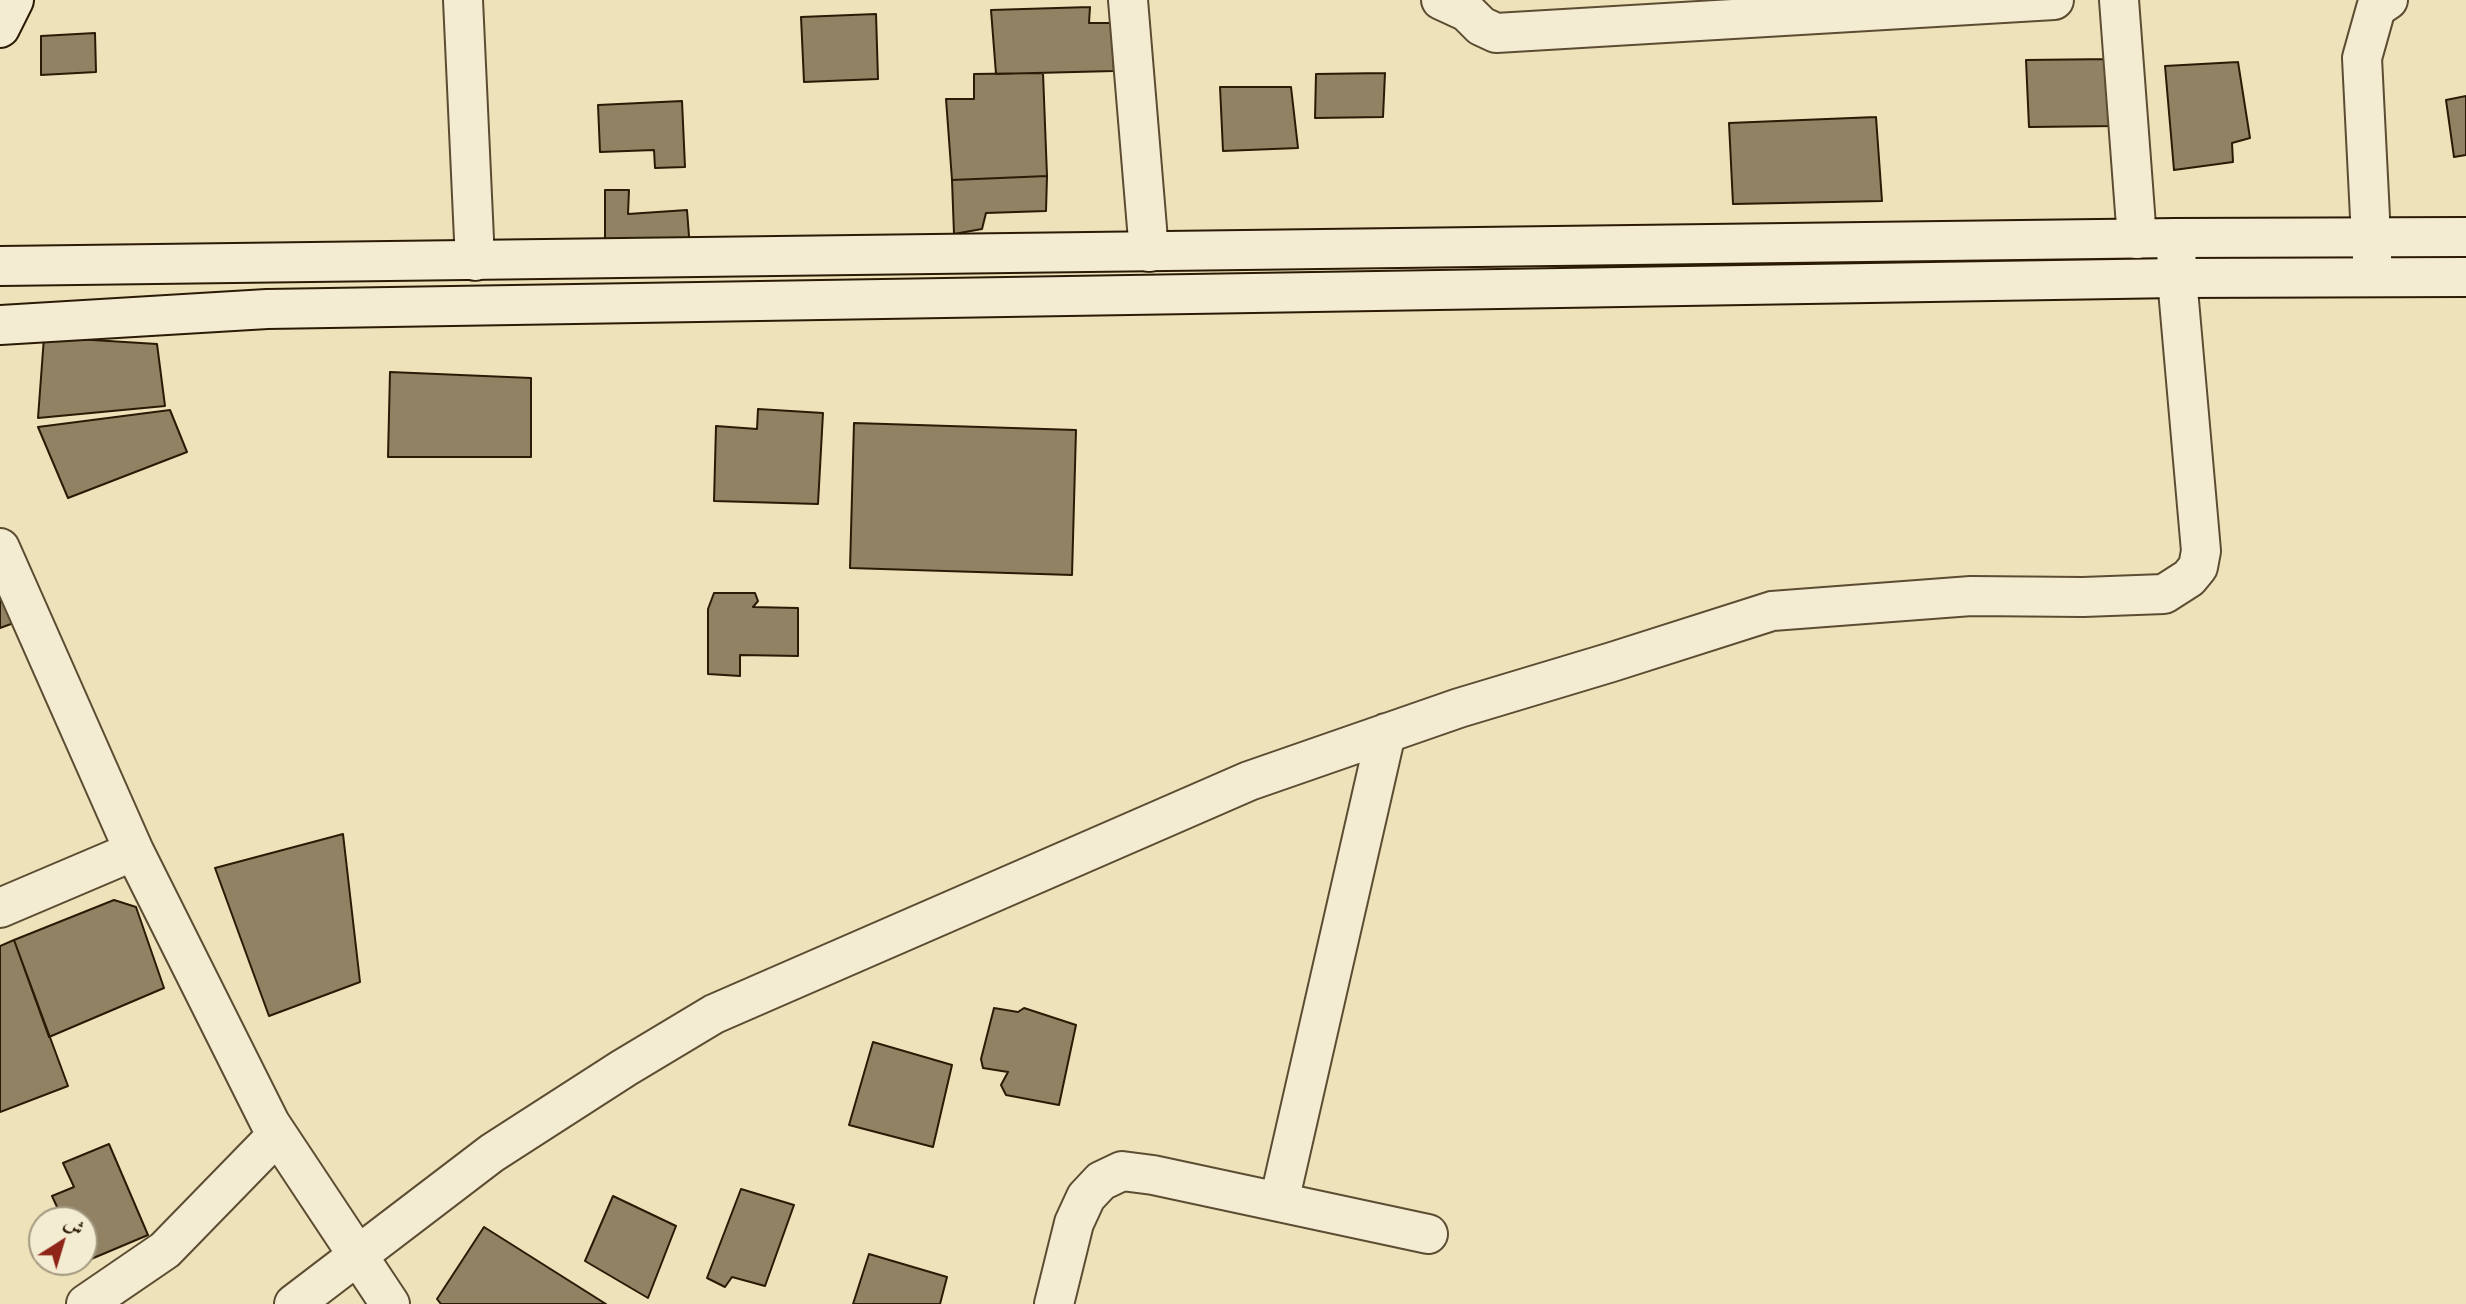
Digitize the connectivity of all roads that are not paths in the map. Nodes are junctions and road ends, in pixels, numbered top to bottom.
1 (14, 0) edge
2 (463, 0) edge
3 (1128, 0) edge
4 (2053, 0) edge
5 (2119, 0) edge
6 (2388, 0) edge
7 (1459, 4) edge
8 (0, 28) edge
9 (2372, 237) junction
10 (2466, 237) edge
11 (2176, 238) junction
12 (2137, 239) junction
13 (1149, 252) junction
14 (475, 261) junction
15 (0, 266) edge
16 (2466, 277) edge
17 (2177, 278) junction
18 (2373, 278) junction
19 (0, 325) edge
20 (0, 548) edge
21 (1386, 733) junction
22 (134, 851) junction
23 (0, 908) edge
24 (284, 1145) junction
25 (1279, 1202) junction
26 (1428, 1234) dead end
27 (358, 1256) junction
28 (86, 1304) edge
29 (294, 1304) edge
30 (390, 1304) edge
31 (1054, 1304) edge

1 - 8 street
2 - 14 street
3 - 13 street
4 - 7 street
5 - 12 street
6 - 9 street
9 - 10 street
9 - 11 street
9 - 18 street
11 - 12 street
11 - 17 street
12 - 13 street
13 - 14 street
14 - 15 street
16 - 18 street
17 - 18 street
17 - 19 street
17 - 21 street
20 - 22 street
21 - 25 street
21 - 27 street
22 - 23 street
22 - 24 street
24 - 27 street
24 - 28 street
25 - 26 street
25 - 31 street
27 - 29 street
27 - 30 street

